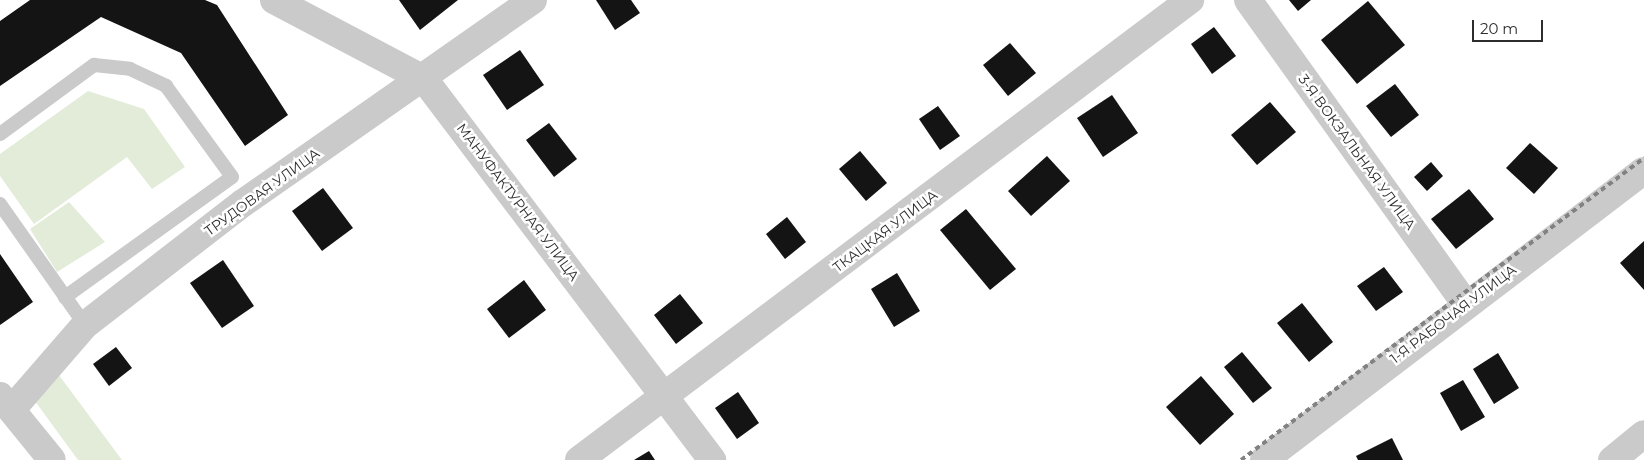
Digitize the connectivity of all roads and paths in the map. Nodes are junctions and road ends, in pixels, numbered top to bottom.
1 (274, 0) edge
2 (533, 0) edge
3 (1190, 0) edge
4 (1248, 0) edge
5 (424, 79) junction
6 (0, 134) edge
7 (1644, 171) edge
8 (0, 204) edge
9 (65, 298) junction
10 (1466, 304) junction
11 (85, 325) junction
12 (666, 396) junction
13 (6, 402) edge
14 (1644, 434) edge
15 (52, 460) edge
16 (579, 460) edge
17 (712, 460) edge
18 (1264, 460) edge
19 (1612, 460) edge

1 - 5 street, МАНУФАКТУРНАЯ УЛИЦА
2 - 5 street, ТРУДОВАЯ УЛИЦА
3 - 12 street, ТКАЦКАЯ УЛИЦА
4 - 10 street, 3-Я ВОКЗАЛЬНАЯ УЛИЦА
5 - 11 street, ТРУДОВАЯ УЛИЦА
5 - 12 street, МАНУФАКТУРНАЯ УЛИЦА
6 - 9 lane
7 - 10 street, 1-Я РАБОЧАЯ УЛИЦА
8 - 9 lane
9 - 11 lane
10 - 18 street, 1-Я РАБОЧАЯ УЛИЦА
11 - 13 street, ТРУДОВАЯ УЛИЦА
12 - 16 street, ТКАЦКАЯ УЛИЦА
12 - 17 street, МАНУФАКТУРНАЯ УЛИЦА
13 - 15 street
14 - 19 street

